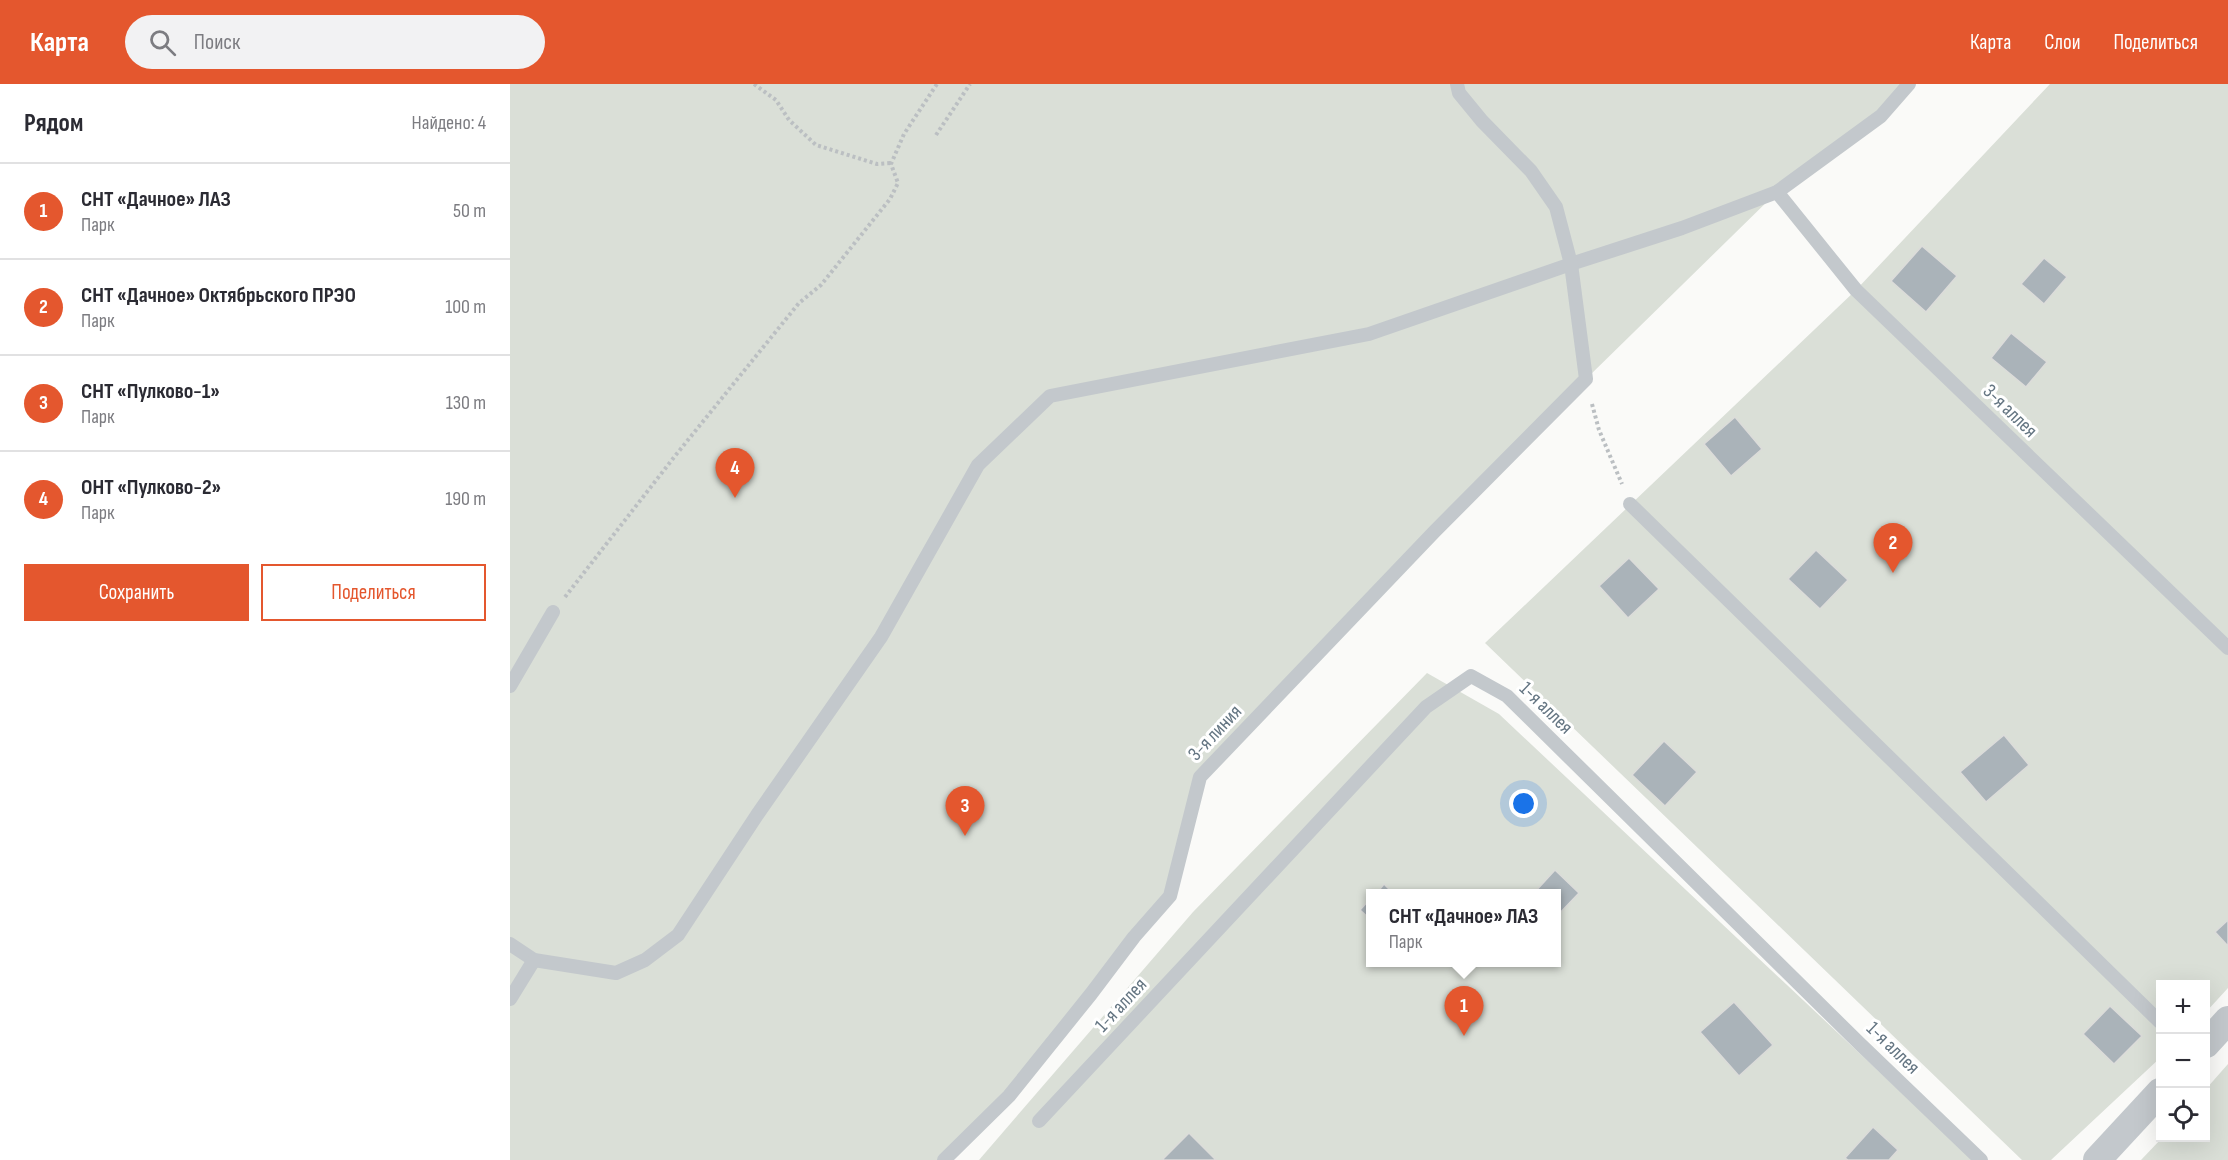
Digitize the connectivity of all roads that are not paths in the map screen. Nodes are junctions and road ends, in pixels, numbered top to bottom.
1 (1457, 84) edge
2 (1909, 84) edge
3 (1777, 192) junction
4 (1571, 264) junction
5 (1630, 504) road end
6 (553, 612) road end
7 (2228, 648) edge
8 (510, 686) edge
9 (510, 944) edge
10 (534, 960) junction
11 (510, 999) edge
12 (2156, 1018) edge
13 (2228, 1020) edge
14 (2210, 1039) edge
15 (2156, 1096) edge
16 (1039, 1121) dead end
17 (2100, 1159) edge
18 (944, 1160) edge
19 (1982, 1160) edge

1 - 4 lane
2 - 3 lane
3 - 4 lane
3 - 7 lane, 3-я аллея
4 - 10 lane
4 - 18 lane, 3-я линия
5 - 12 lane
6 - 8 lane
9 - 10 lane
10 - 11 lane
13 - 14 street
15 - 17 street
16 - 19 lane, 1-я аллея

